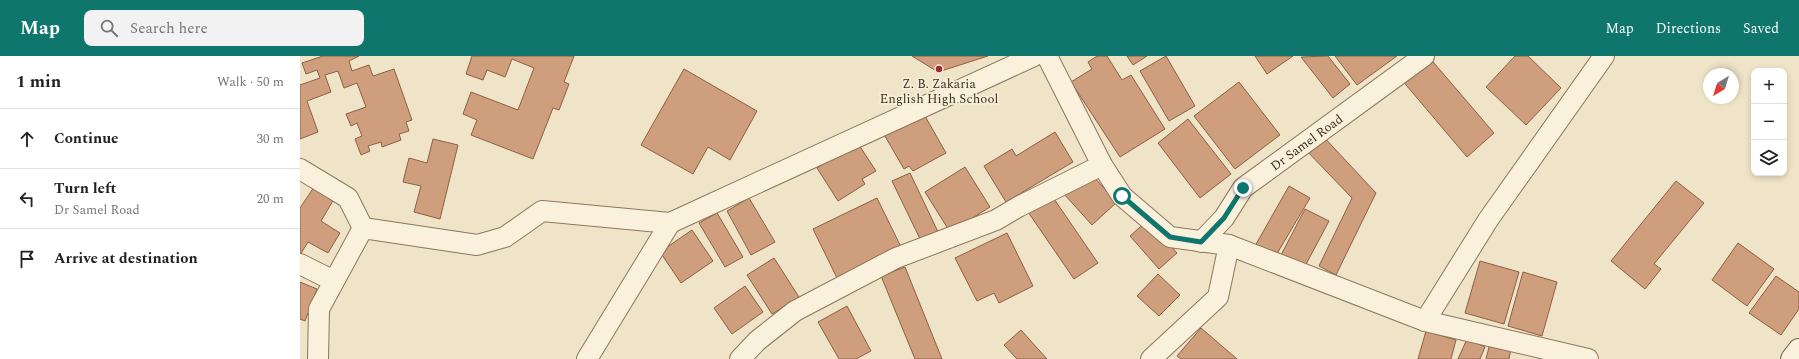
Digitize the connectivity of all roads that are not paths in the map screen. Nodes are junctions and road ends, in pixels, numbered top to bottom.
1 (1034, 56) edge
2 (1047, 56) edge
3 (1424, 56) edge
4 (1604, 56) edge
5 (1102, 165) junction
6 (300, 169) edge
7 (670, 223) junction
8 (364, 228) junction
9 (1201, 242) junction
10 (1230, 245) junction
11 (300, 264) edge
12 (334, 281) junction
13 (1425, 321) junction
14 (1799, 350) edge
15 (318, 359) edge
16 (587, 359) edge
17 (740, 359) edge
18 (1151, 359) edge
19 (1588, 359) edge
20 (1792, 359) edge

1 - 7 street
2 - 5 street
3 - 9 street, Dr Samel Road
4 - 13 street
5 - 9 street
5 - 17 street
6 - 8 street
7 - 8 street
7 - 16 street
8 - 12 street
9 - 10 street
10 - 13 street
10 - 18 street
11 - 12 street
12 - 15 street
13 - 19 street
14 - 20 main road

